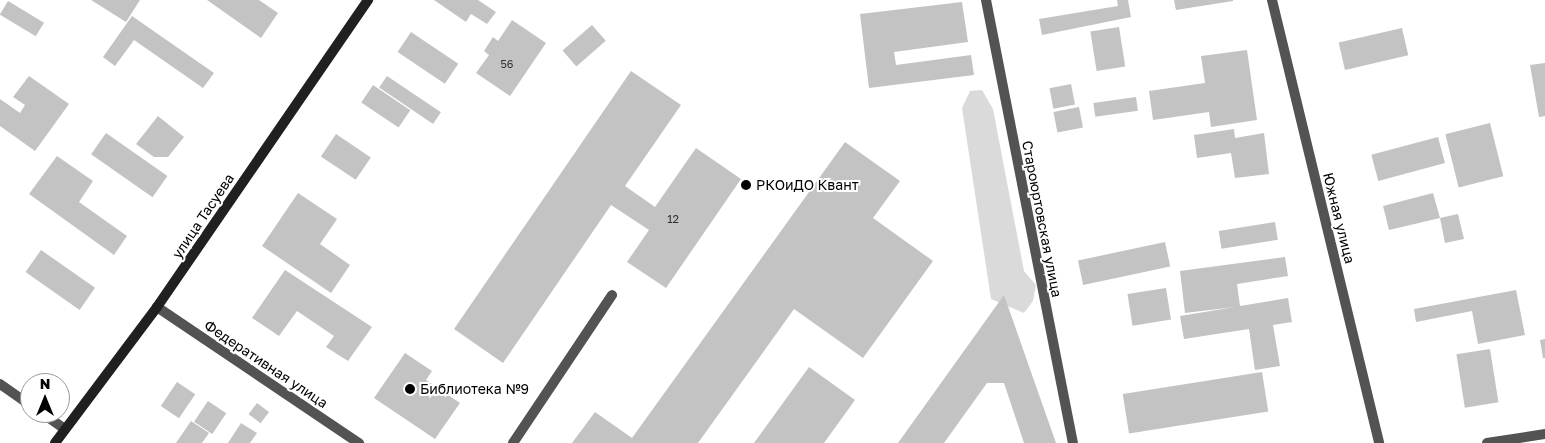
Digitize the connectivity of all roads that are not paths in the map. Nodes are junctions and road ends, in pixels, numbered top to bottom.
1 (368, 0) edge
2 (986, 0) edge
3 (1272, 0) edge
4 (612, 295) dead end
5 (158, 307) junction
6 (0, 384) edge
7 (20, 398) edge
8 (56, 423) edge
9 (65, 429) junction
10 (1545, 434) edge
11 (55, 443) edge
12 (359, 443) edge
13 (513, 443) edge
14 (1073, 443) edge
15 (1379, 443) edge
16 (1487, 443) edge

1 - 5 street, улица Тасуева
2 - 14 street, Староюртовская улица
3 - 15 street, Южная улица
4 - 13 street
5 - 9 street, улица Тасуева
5 - 12 street, Федеративная улица
6 - 7 street
8 - 9 street
9 - 11 street, улица Тасуева
10 - 16 street

